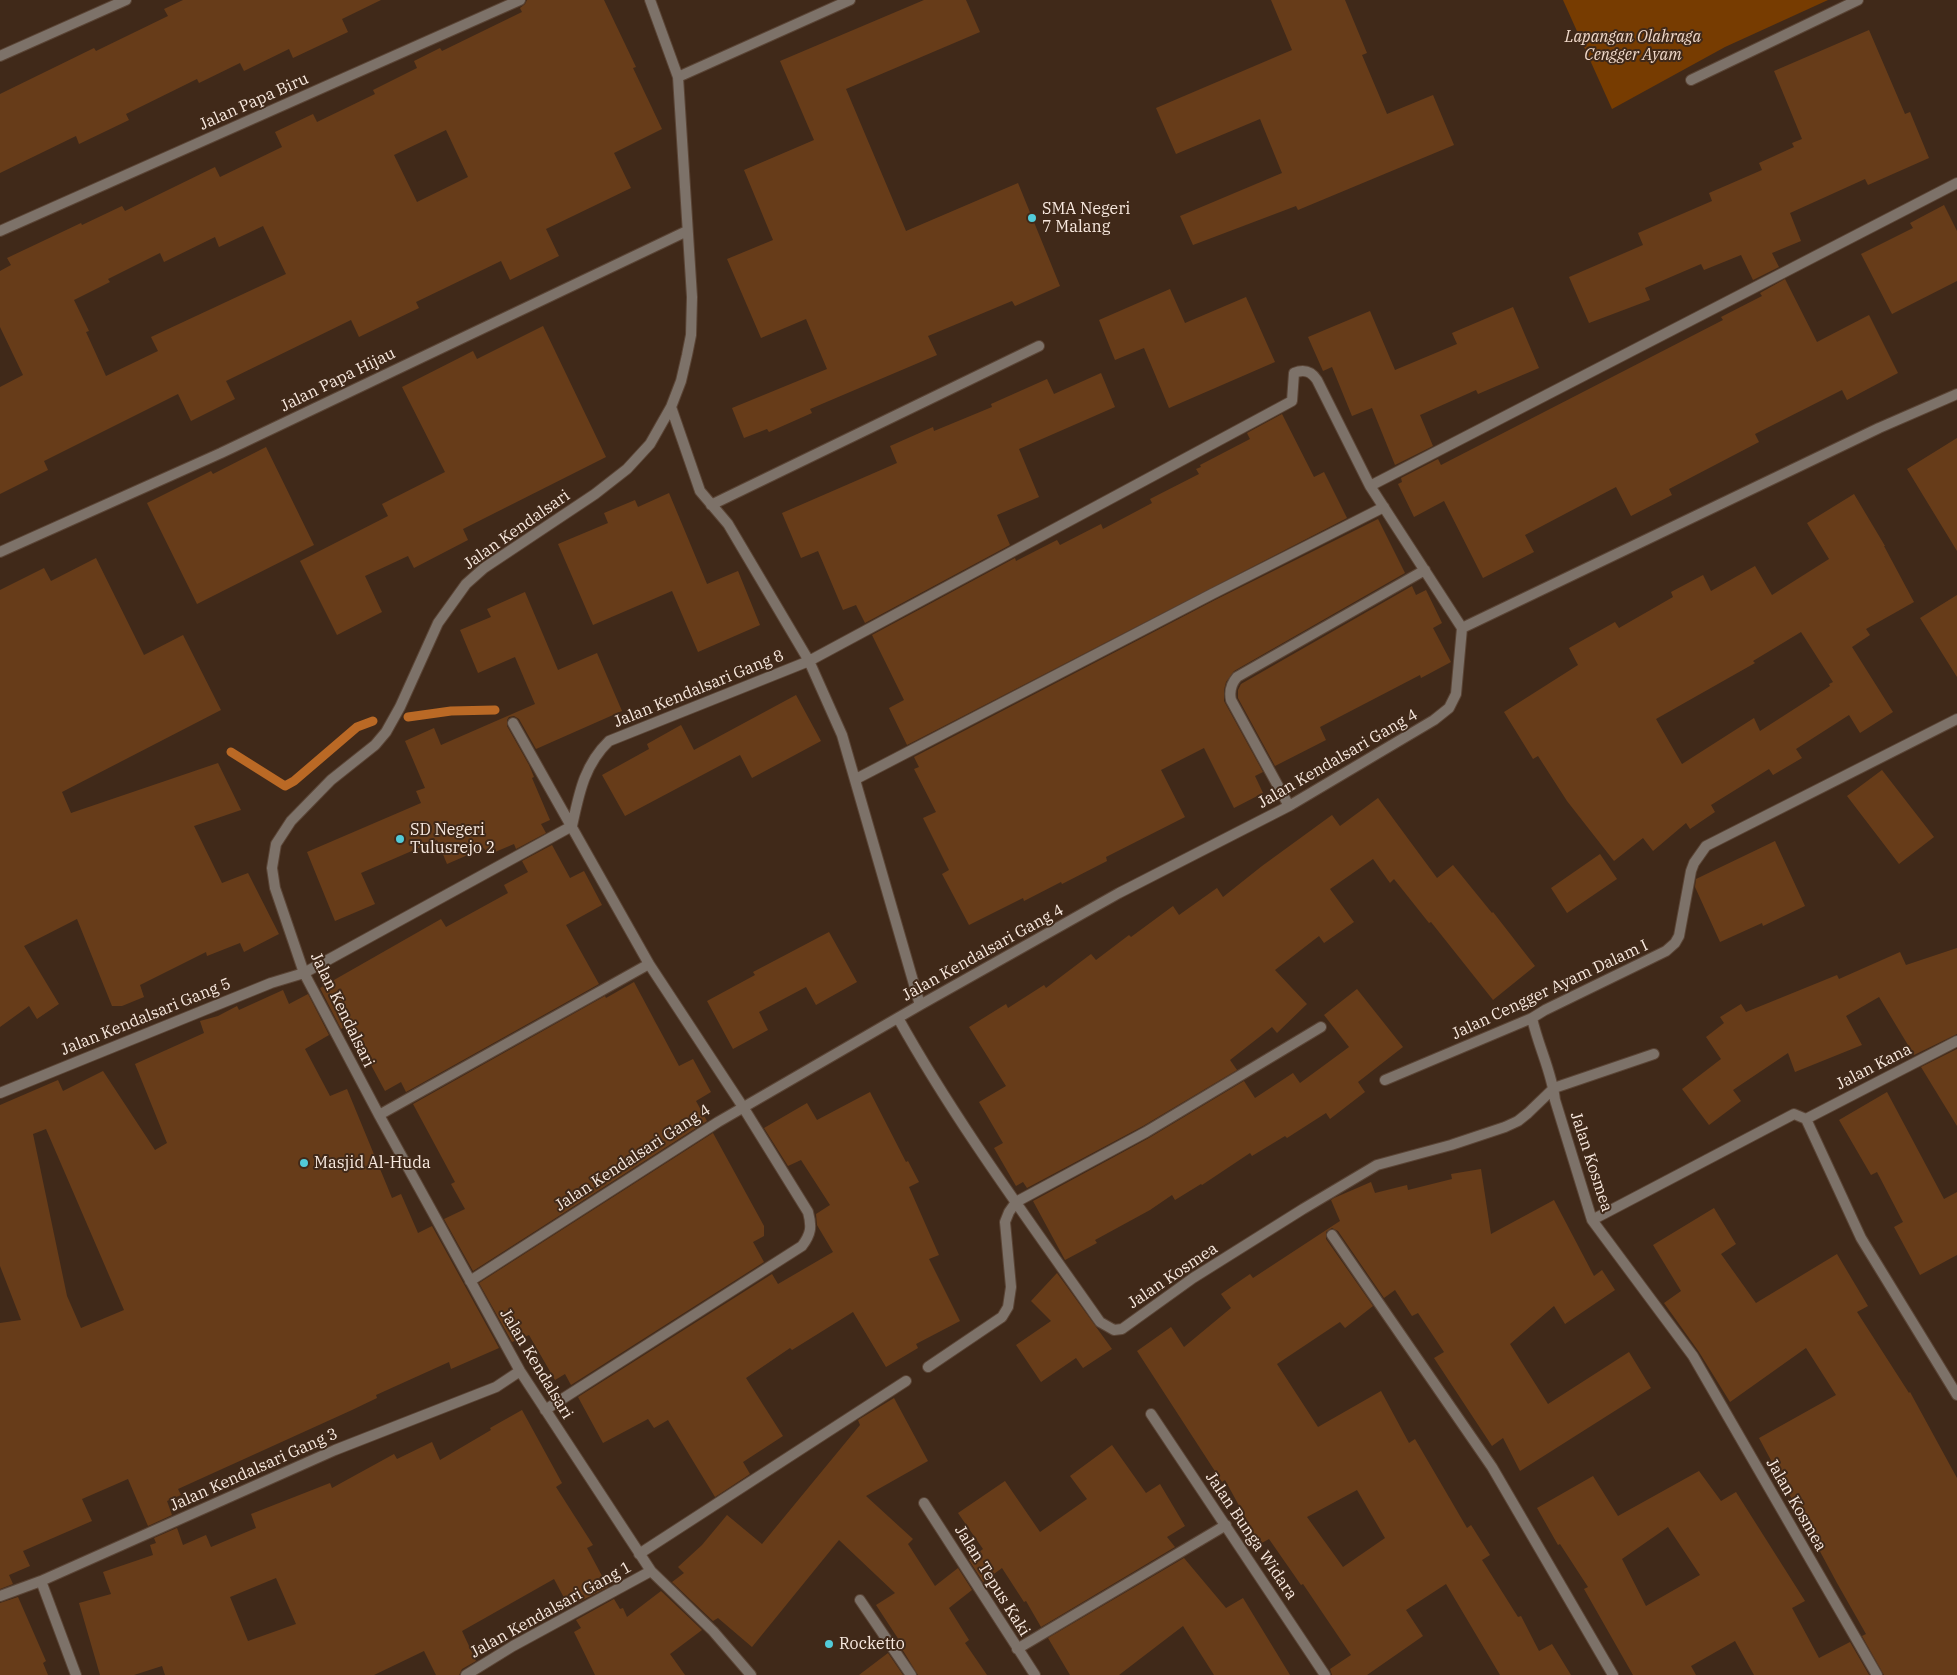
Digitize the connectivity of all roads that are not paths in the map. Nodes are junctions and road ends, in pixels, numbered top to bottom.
1 (126, 0) edge
2 (520, 0) edge
3 (650, 0) edge
4 (850, 0) edge
5 (1858, 0) edge
6 (0, 56) edge
7 (678, 77) junction
8 (1691, 80) dead end
9 (1957, 183) edge
10 (0, 231) edge
11 (687, 231) junction
12 (1039, 346) dead end
13 (1957, 394) edge
14 (672, 407) junction
15 (1370, 486) junction
16 (711, 505) junction
17 (1384, 507) junction
18 (0, 552) edge
19 (1425, 570) junction
20 (1462, 628) junction
21 (809, 661) junction
22 (1957, 719) edge
23 (513, 723) dead end
24 (856, 779) junction
25 (1289, 806) junction
26 (572, 826) junction
27 (650, 964) junction
28 (304, 973) junction
29 (920, 1005) junction
30 (898, 1018) junction
31 (1532, 1018) junction
32 (1321, 1027) dead end
33 (1957, 1041) edge
34 (1654, 1054) dead end
35 (1385, 1080) dead end
36 (1554, 1088) junction
37 (0, 1093) edge
38 (743, 1107) junction
39 (379, 1116) junction
40 (1806, 1119) junction
41 (1016, 1202) junction
42 (1592, 1220) junction
43 (1332, 1235) dead end
44 (470, 1281) junction
45 (928, 1367) dead end
46 (520, 1371) junction
47 (906, 1381) dead end
48 (1957, 1396) edge
49 (545, 1410) junction
50 (1151, 1414) dead end
51 (924, 1503) dead end
52 (1226, 1525) junction
53 (639, 1554) junction
54 (651, 1572) junction
55 (41, 1581) junction
56 (0, 1596) edge
57 (860, 1600) dead end
58 (1017, 1649) junction
59 (1321, 1674) edge
60 (76, 1675) edge
61 (466, 1675) edge
62 (751, 1675) edge
63 (910, 1675) edge
64 (1035, 1675) edge
65 (1613, 1675) edge
66 (1877, 1675) edge

1 - 6 street
2 - 10 street, Jalan Papa Biru
3 - 7 street, Jalan Kendalsari
4 - 7 street
5 - 8 street
7 - 11 street, Jalan Kendalsari
9 - 15 street
11 - 14 street, Jalan Kendalsari
11 - 18 street, Jalan Papa Hijau
12 - 16 street
13 - 20 street
14 - 16 street
14 - 28 street, Jalan Kendalsari
15 - 17 street
15 - 21 street, Jalan Kendalsari Gang 8
16 - 21 street
17 - 19 street
17 - 24 street
19 - 20 street
19 - 25 street
20 - 25 street, Jalan Kendalsari Gang 4
21 - 24 street
21 - 26 street, Jalan Kendalsari Gang 8
22 - 31 street, Jalan Cengger Ayam Dalam I
23 - 26 street
24 - 29 street
25 - 29 street, Jalan Kendalsari Gang 4
26 - 27 street
26 - 28 street
27 - 38 street
27 - 39 street
28 - 37 street, Jalan Kendalsari Gang 5
28 - 39 street, Jalan Kendalsari
29 - 30 street, Jalan Kendalsari Gang 4
30 - 38 street, Jalan Kendalsari Gang 4
30 - 41 street
31 - 35 street, Jalan Cengger Ayam Dalam I
31 - 36 street
32 - 41 street
33 - 40 street, Jalan Kana
34 - 36 street
36 - 41 street, Jalan Kosmea
36 - 42 street, Jalan Kosmea
38 - 44 street, Jalan Kendalsari Gang 4
38 - 49 street
39 - 44 street, Jalan Kendalsari
40 - 42 street
40 - 48 street
41 - 45 street
42 - 66 street, Jalan Kosmea
43 - 65 street
44 - 46 street, Jalan Kendalsari
46 - 49 street, Jalan Kendalsari
46 - 55 street, Jalan Kendalsari Gang 3
47 - 53 street
49 - 53 street, Jalan Kendalsari
50 - 52 street, Jalan Bunga Widara
51 - 58 street, Jalan Tepus Kaki
52 - 58 street
52 - 59 street, Jalan Bunga Widara
53 - 54 street, Jalan Kendalsari
54 - 61 street, Jalan Kendalsari Gang 1
54 - 62 street, Jalan Kendalsari
55 - 56 street, Jalan Kendalsari Gang 3
55 - 60 street
57 - 63 street
58 - 64 street, Jalan Tepus Kaki

